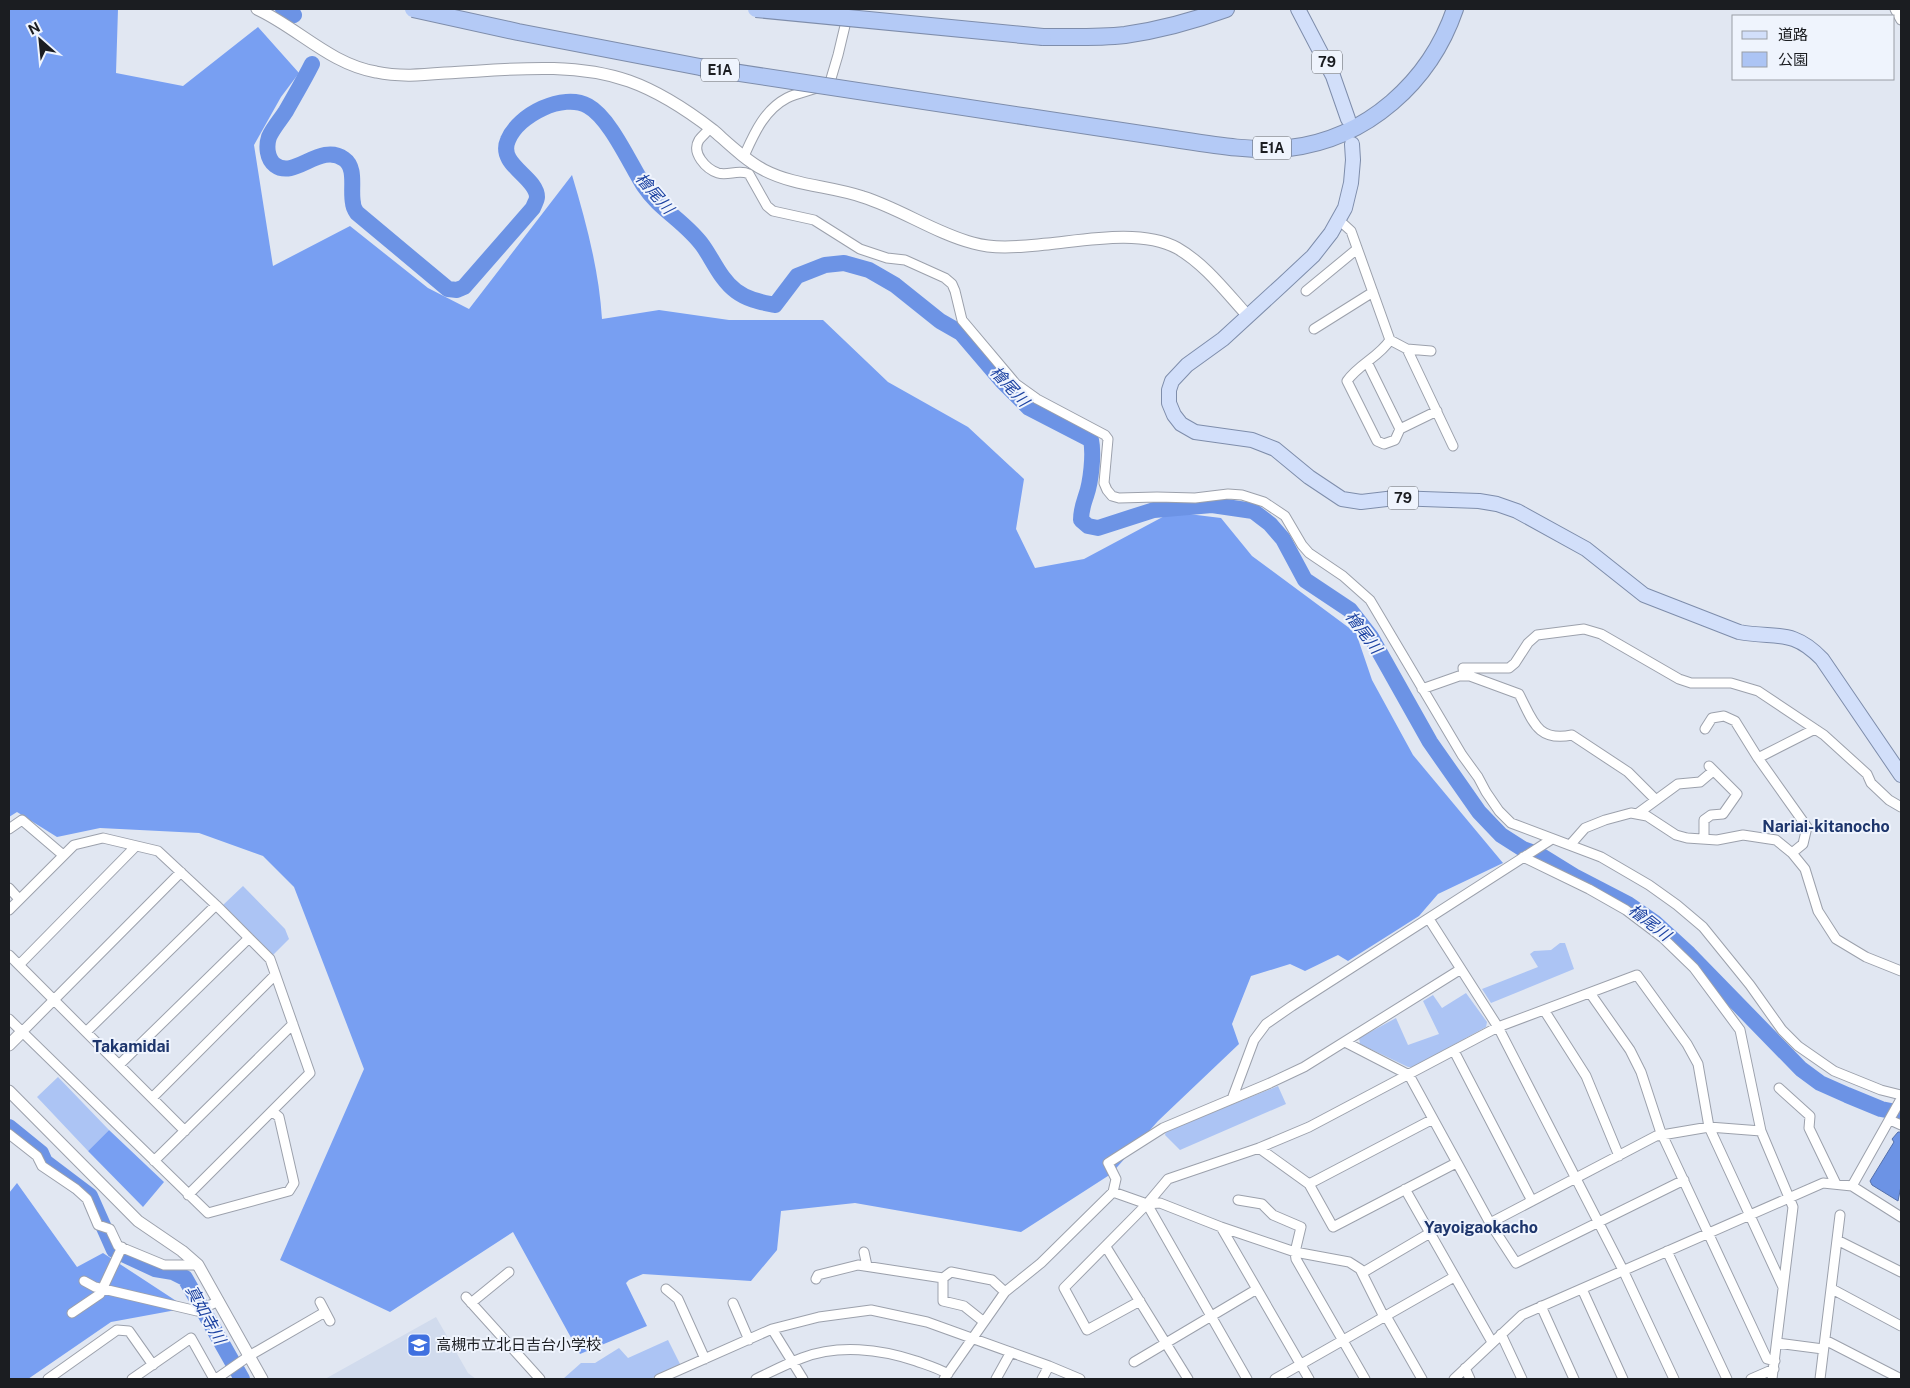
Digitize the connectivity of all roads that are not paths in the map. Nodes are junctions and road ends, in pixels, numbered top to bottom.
1 (257, 9) edge
2 (413, 9) edge
3 (756, 9) edge
4 (849, 9) edge
5 (1226, 9) edge
6 (1298, 9) edge
7 (1454, 9) edge
8 (1895, 9) edge
9 (1901, 20) edge
10 (1348, 119) dead end
11 (710, 128) junction
12 (1352, 144) dead end
13 (744, 156) junction
14 (1339, 220) junction
15 (1357, 249) junction
16 (1306, 291) dead end
17 (1373, 292) junction
18 (1247, 315) junction
19 (1314, 329) dead end
20 (1390, 340) junction
21 (1407, 349) junction
22 (1431, 351) dead end
23 (1367, 362) junction
24 (1436, 410) junction
25 (1400, 429) junction
26 (1453, 446) dead end
27 (1464, 676) junction
28 (1422, 689) junction
29 (1705, 729) dead end
30 (1815, 729) junction
31 (1758, 758) junction
32 (1901, 775) edge
33 (1656, 800) junction
34 (1901, 807) edge
35 (1637, 814) junction
36 (9, 829) edge
37 (1552, 839) junction
38 (1704, 839) junction
39 (1570, 845) junction
40 (136, 846) junction
41 (1792, 853) junction
42 (64, 855) junction
43 (1523, 857) junction
44 (181, 872) junction
45 (9, 888) edge
46 (19, 899) junction
47 (216, 905) junction
48 (9, 910) edge
49 (1429, 919) junction
50 (249, 938) junction
51 (9, 955) edge
52 (19, 965) junction
53 (1461, 969) junction
54 (1901, 971) edge
55 (275, 975) junction
56 (1590, 993) junction
57 (54, 1000) junction
58 (1544, 1010) junction
59 (9, 1019) edge
60 (292, 1024) junction
61 (1498, 1027) junction
62 (22, 1032) junction
63 (86, 1032) junction
64 (1345, 1042) junction
65 (9, 1045) edge
66 (1454, 1051) junction
67 (119, 1065) junction
68 (1409, 1075) junction
69 (1779, 1088) dead end
70 (9, 1091) edge
71 (152, 1098) junction
72 (1901, 1098) edge
73 (1232, 1099) junction
74 (272, 1111) junction
75 (1433, 1119) junction
76 (1890, 1119) junction
77 (1901, 1125) edge
78 (1709, 1128) junction
79 (185, 1131) junction
80 (1761, 1131) junction
81 (9, 1134) edge
82 (1663, 1134) junction
83 (1260, 1148) junction
84 (1619, 1156) junction
85 (154, 1161) junction
86 (1456, 1163) junction
87 (1577, 1178) junction
88 (1684, 1180) junction
89 (1309, 1184) junction
90 (1836, 1184) junction
91 (1852, 1186) junction
92 (1405, 1189) junction
93 (1113, 1192) junction
94 (188, 1194) junction
95 (1244, 1197) dead end
96 (1790, 1197) junction
97 (1532, 1201) junction
98 (1147, 1204) junction
99 (1749, 1215) junction
100 (1840, 1215) dead end
101 (1901, 1217) edge
102 (1598, 1222) junction
103 (1490, 1223) junction
104 (1221, 1227) junction
105 (1430, 1233) junction
106 (1708, 1233) junction
107 (1837, 1240) junction
108 (1106, 1247) junction
109 (122, 1248) junction
110 (1667, 1251) junction
111 (864, 1252) dead end
112 (1295, 1252) junction
113 (198, 1265) junction
114 (867, 1266) junction
115 (1623, 1270) junction
116 (509, 1272) dead end
117 (1901, 1272) edge
118 (1362, 1273) junction
119 (1454, 1276) junction
120 (943, 1278) junction
121 (816, 1279) dead end
122 (84, 1281) dead end
123 (1783, 1287) junction
124 (103, 1289) junction
125 (666, 1289) dead end
126 (1257, 1289) junction
127 (1582, 1289) junction
128 (1832, 1289) junction
129 (1005, 1292) junction
130 (218, 1300) junction
131 (1140, 1301) junction
132 (320, 1302) dead end
133 (733, 1303) dead end
134 (1541, 1306) junction
135 (325, 1312) junction
136 (72, 1313) dead end
137 (1211, 1316) junction
138 (1385, 1316) junction
139 (330, 1321) dead end
140 (984, 1322) junction
141 (1901, 1326) edge
142 (772, 1330) junction
143 (1501, 1334) junction
144 (973, 1338) junction
145 (749, 1340) junction
146 (1342, 1340) junction
147 (1492, 1342) junction
148 (1166, 1343) junction
149 (1777, 1343) junction
150 (1824, 1344) junction
151 (1011, 1352) junction
152 (249, 1356) junction
153 (705, 1359) junction
154 (792, 1362) junction
155 (1134, 1362) dead end
156 (153, 1364) junction
157 (1301, 1364) junction
158 (1774, 1365) junction
159 (1049, 1366) junction
160 (1465, 1368) junction
161 (946, 1376) edge
162 (48, 1379) edge
163 (132, 1379) edge
164 (215, 1379) edge
165 (262, 1379) edge
166 (540, 1379) edge
167 (659, 1379) edge
168 (756, 1379) edge
169 (803, 1379) edge
170 (996, 1379) edge
171 (1042, 1379) edge
172 (1080, 1379) edge
173 (1188, 1379) edge
174 (1247, 1379) edge
175 (1274, 1379) edge
176 (1309, 1379) edge
177 (1365, 1379) edge
178 (1422, 1379) edge
179 (1454, 1379) edge
180 (1470, 1379) edge
181 (1522, 1379) edge
182 (1574, 1379) edge
183 (1624, 1379) edge
184 (1674, 1379) edge
185 (1727, 1379) edge
186 (1751, 1379) edge
187 (1772, 1379) edge
188 (1820, 1379) edge
189 (1901, 1379) edge

1 - 11 street
2 - 7 highway, E1A, bridge
3 - 5 highway, bridge
4 - 13 street
6 - 10 main road, 79
8 - 9 street
11 - 13 street
11 - 28 street
12 - 14 main road, 79
13 - 18 street
14 - 15 street
14 - 18 main road, 79
15 - 16 street
15 - 17 street
17 - 19 street
17 - 20 street
18 - 32 main road, 79
20 - 21 street
20 - 23 street
21 - 22 street
21 - 24 street
23 - 25 street
23 - 25 street
24 - 25 street
24 - 26 street
27 - 28 street
27 - 30 street
27 - 33 street
28 - 37 street
29 - 31 street
30 - 31 street
30 - 34 street
31 - 41 street
33 - 35 street
33 - 38 street
35 - 38 street
35 - 39 street
36 - 42 street
37 - 39 street
37 - 43 street
38 - 41 street
39 - 72 street
40 - 42 street
40 - 44 street
40 - 52 street
41 - 54 street
42 - 46 street
43 - 49 street
43 - 80 street
44 - 47 street
44 - 57 street
45 - 46 street
46 - 48 street
47 - 50 street
47 - 63 street
49 - 53 street
49 - 73 street
50 - 55 street
50 - 67 street
51 - 52 street
52 - 57 street
53 - 61 street
53 - 64 street
55 - 60 street
55 - 71 street
56 - 58 street
56 - 78 street
56 - 82 street
57 - 62 street
57 - 63 street
58 - 61 street
58 - 84 street
59 - 62 street
60 - 74 street
60 - 79 street
61 - 66 street
61 - 87 street
62 - 65 street
62 - 85 street
63 - 67 street
64 - 68 street
64 - 73 street
66 - 68 street
66 - 97 street
67 - 71 street
68 - 75 street
68 - 83 street
69 - 90 street
70 - 113 street
71 - 79 street
72 - 76 street
73 - 93 street
74 - 94 street
74 - 94 street
75 - 86 street
75 - 89 street
76 - 77 street
76 - 91 street
78 - 80 street
78 - 82 street
78 - 99 street
79 - 85 street
80 - 96 street
81 - 109 street
82 - 84 street
82 - 88 street
83 - 89 street
83 - 98 street
84 - 87 street
85 - 94 street
86 - 92 street
86 - 103 street
87 - 97 street
87 - 102 street
88 - 102 street
88 - 106 street
89 - 92 street
90 - 91 street
90 - 96 street
91 - 101 street
92 - 105 street
93 - 98 street
93 - 129 street
95 - 112 street
96 - 99 street
96 - 123 street
97 - 103 street
98 - 104 street
98 - 108 street
98 - 137 street
99 - 106 street
99 - 123 street
100 - 107 street
102 - 103 street
102 - 115 street
104 - 112 street
104 - 126 street
105 - 118 street
105 - 119 street
106 - 110 street
106 - 158 street
107 - 117 street
107 - 128 street
108 - 131 street
108 - 131 street
109 - 113 street
109 - 124 street
110 - 115 street
110 - 185 street
111 - 114 street
112 - 118 street
112 - 146 street
113 - 130 street
114 - 120 street
114 - 121 street
115 - 127 street
115 - 184 street
116 - 166 street
118 - 138 street
119 - 138 street
119 - 147 street
120 - 129 street
120 - 140 street
122 - 124 street
123 - 149 street
124 - 130 street
124 - 136 street
125 - 153 street
126 - 137 street
126 - 157 street
127 - 134 street
127 - 183 street
128 - 141 street
128 - 150 street
129 - 140 street
130 - 152 street
131 - 148 street
132 - 135 street
133 - 145 street
134 - 143 street
134 - 182 street
135 - 139 street
135 - 152 street
137 - 148 street
137 - 174 street
138 - 146 street
138 - 178 street
140 - 144 street
142 - 144 street
142 - 145 street
142 - 154 street
143 - 147 street
143 - 181 street
144 - 151 street
144 - 161 street
145 - 153 street
146 - 157 street
146 - 177 street
147 - 160 street
148 - 155 street
148 - 173 street
149 - 150 street
149 - 158 street
150 - 188 street
150 - 189 street
151 - 159 street
151 - 170 street
152 - 164 street
152 - 165 street
153 - 167 street
154 - 161 street
154 - 168 street
154 - 169 street
156 - 162 street
156 - 163 street
156 - 164 street
157 - 175 street
157 - 176 street
158 - 186 street
158 - 187 street
159 - 171 street
159 - 172 street
160 - 179 street
160 - 180 street

